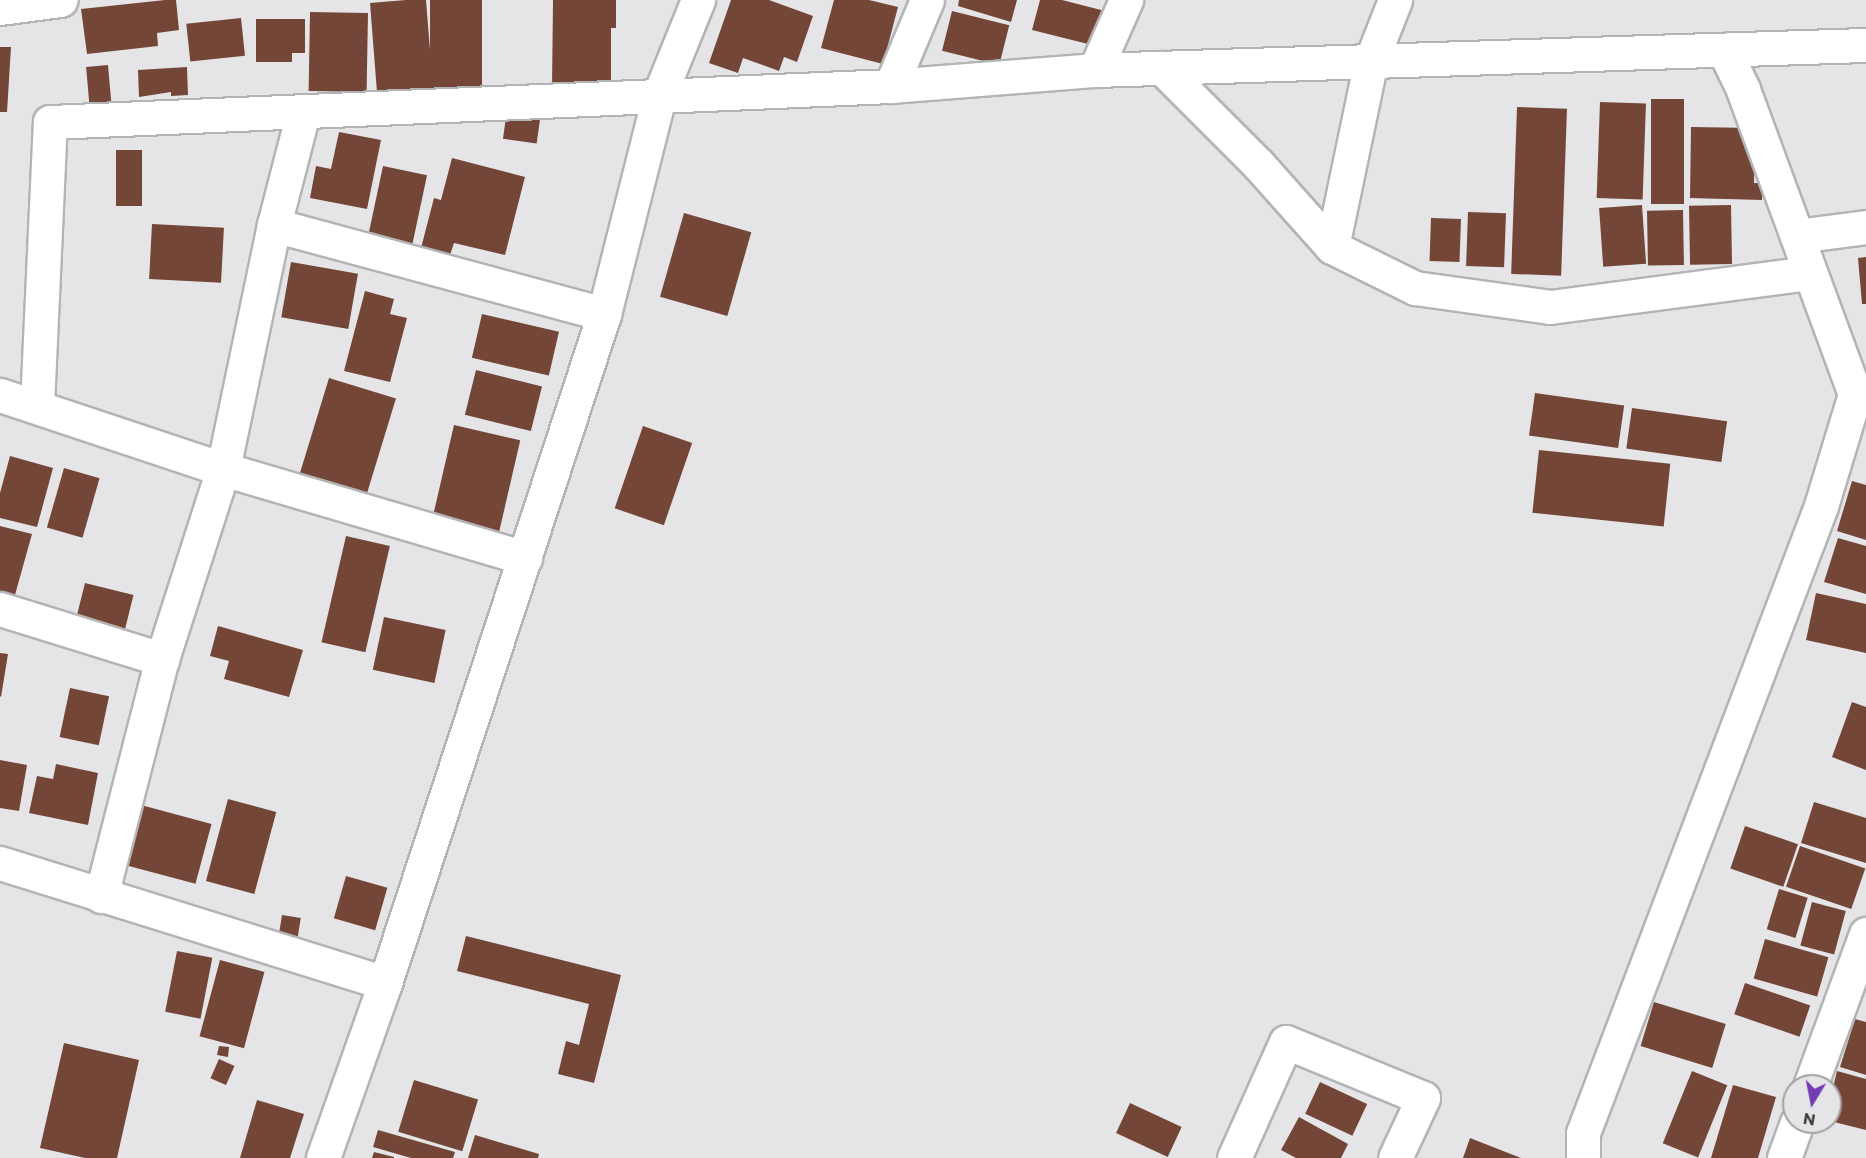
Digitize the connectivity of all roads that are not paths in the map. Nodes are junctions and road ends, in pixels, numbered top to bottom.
1 (60, 0) edge
2 (699, 0) edge
3 (927, 0) edge
4 (1126, 0) edge
5 (1395, 0) edge
6 (0, 8) edge
7 (1866, 45) edge
8 (1724, 50) junction
9 (1371, 62) junction
10 (1162, 68) junction
11 (1095, 70) junction
12 (891, 86) junction
13 (659, 96) junction
14 (303, 113) junction
15 (274, 225) junction
16 (1866, 227) edge
17 (1797, 236) junction
18 (1332, 247) junction
19 (1810, 273) junction
20 (603, 314) junction
21 (1861, 394) edge
22 (0, 395) edge
23 (37, 406) junction
24 (223, 469) junction
25 (525, 558) junction
26 (0, 609) edge
27 (162, 659) junction
28 (0, 863) edge
29 (101, 896) junction
30 (1866, 934) edge
31 (385, 983) junction
32 (1814, 1074) edge
33 (1793, 1134) edge
34 (323, 1158) edge
35 (1234, 1158) edge
36 (1395, 1158) edge
37 (1583, 1158) edge
38 (1784, 1158) edge

1 - 6 street
2 - 13 street
3 - 12 street
4 - 11 street
5 - 9 street
7 - 8 street
8 - 9 street
8 - 17 street
9 - 10 street
9 - 18 street
10 - 11 street
10 - 18 street
11 - 12 street
12 - 13 street
13 - 14 street
13 - 20 street
14 - 15 street
14 - 23 street
15 - 20 street
15 - 24 street
16 - 17 street
17 - 19 street
18 - 19 street
19 - 21 street
20 - 25 street
21 - 37 street
22 - 23 street
23 - 24 street
24 - 25 street
24 - 27 street
25 - 31 street
26 - 27 street
27 - 29 street
28 - 29 street
29 - 31 street
30 - 32 street
31 - 34 street
33 - 38 street
35 - 36 street

